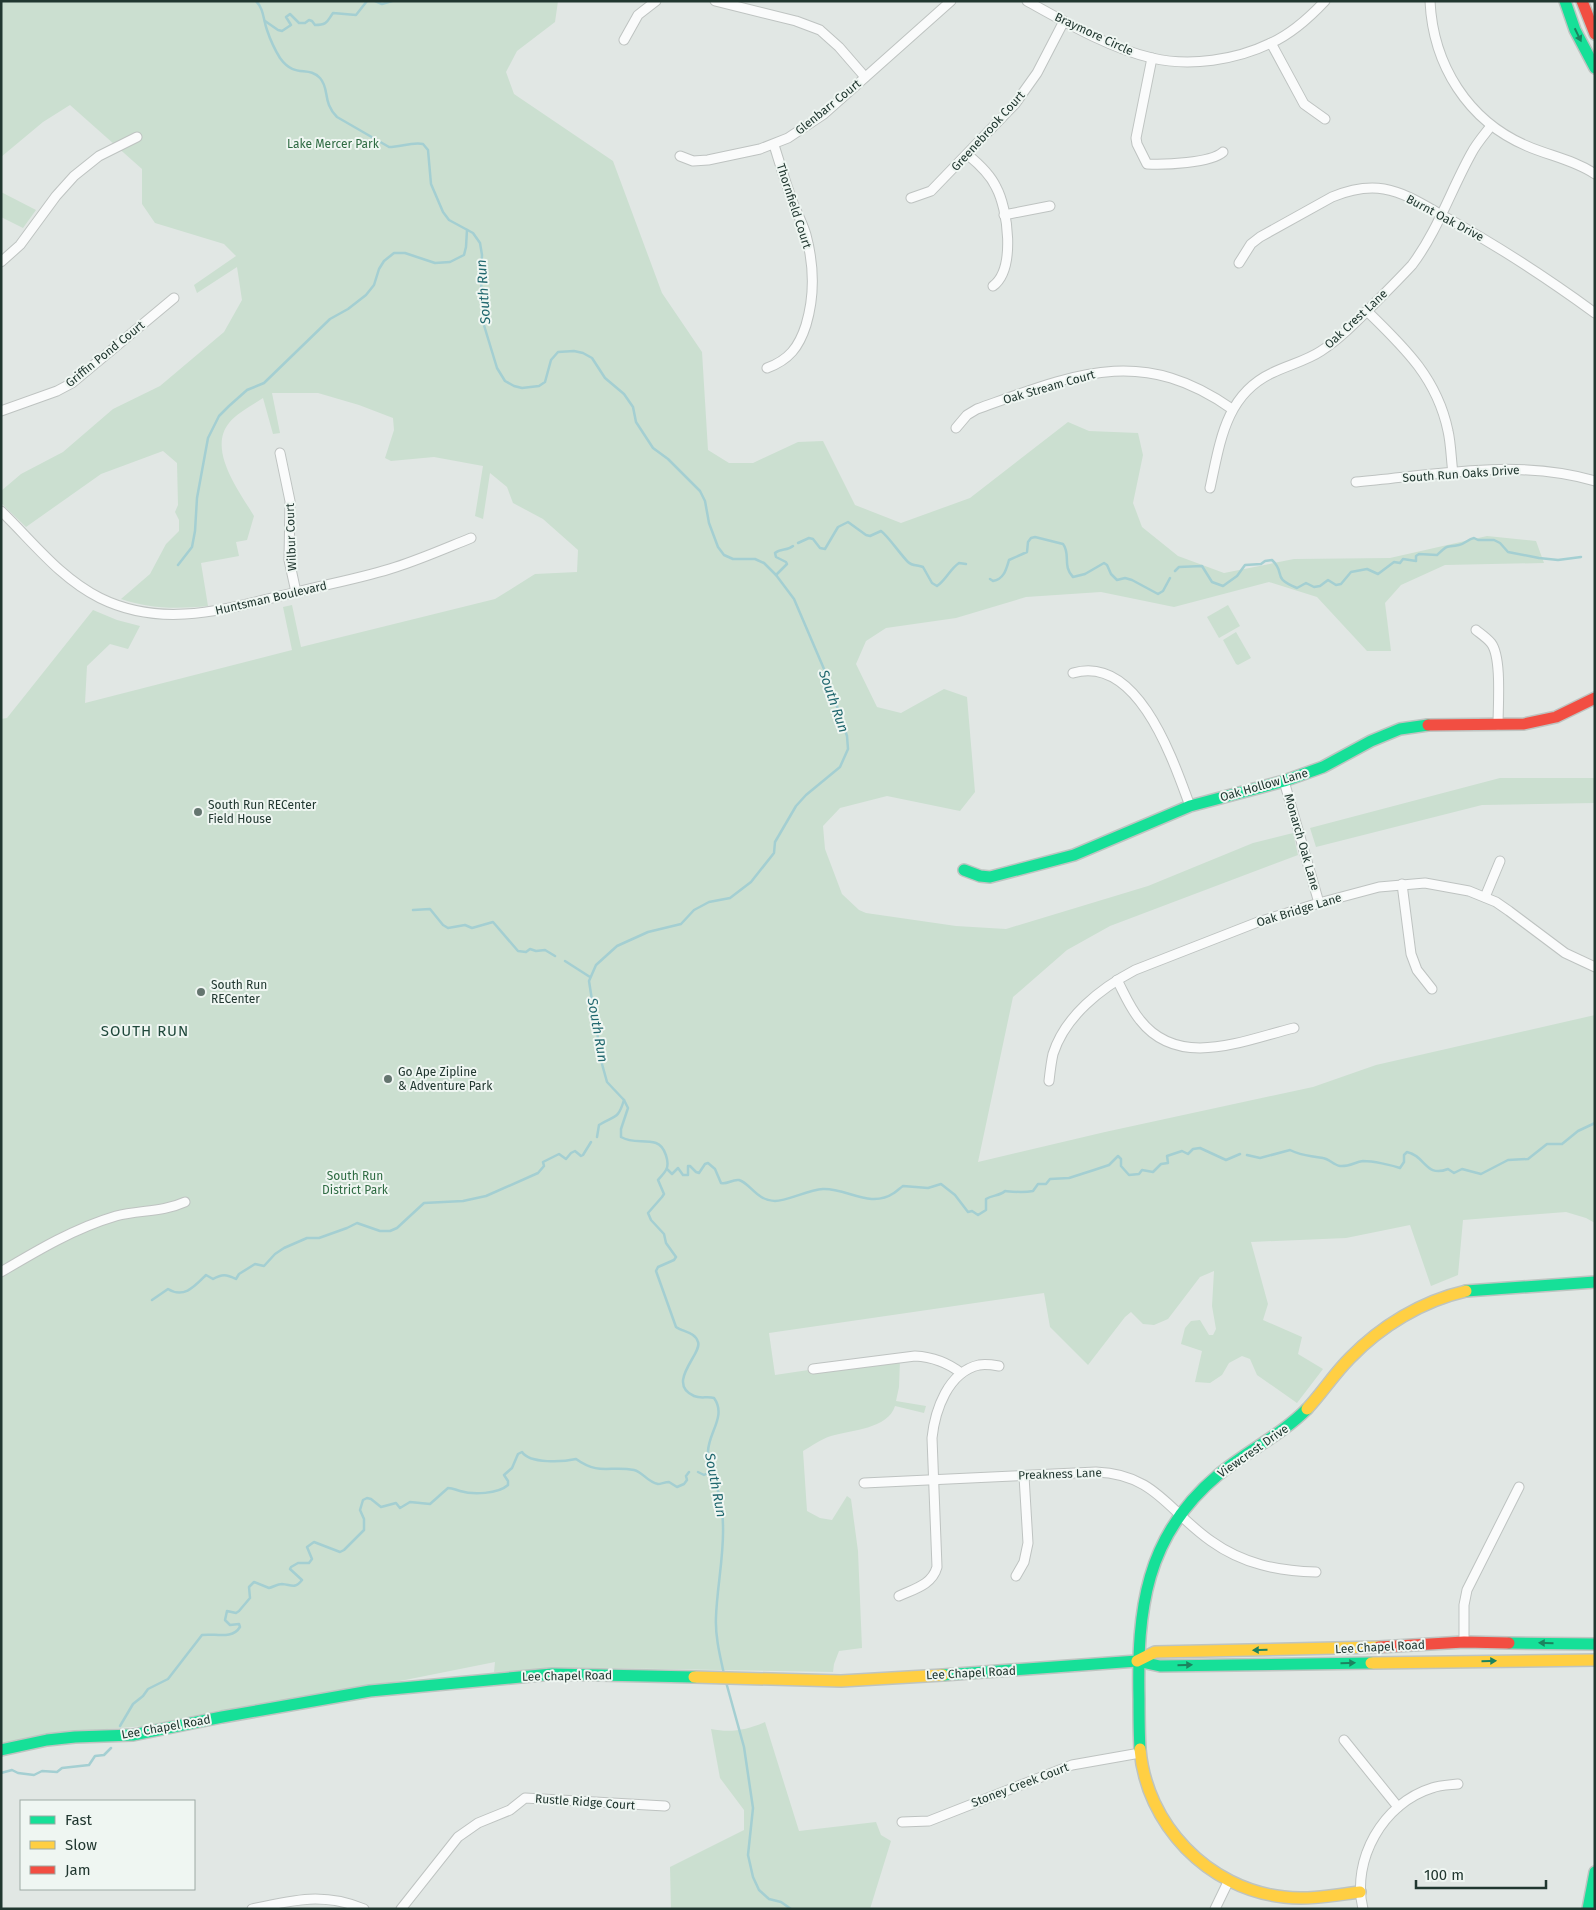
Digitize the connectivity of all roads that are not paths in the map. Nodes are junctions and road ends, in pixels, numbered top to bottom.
1 (656, 1) edge
2 (715, 1) edge
3 (951, 1) edge
4 (1027, 1) edge
5 (1325, 1) edge
6 (1430, 1) edge
7 (1565, 1) edge
8 (1582, 1) edge
9 (1064, 21) junction
10 (1595, 34) edge
11 (624, 40) dead end
12 (1271, 43) junction
13 (1152, 58) junction
14 (1595, 68) edge
15 (866, 78) junction
16 (1325, 119) dead end
17 (1491, 126) junction
18 (137, 137) dead end
19 (774, 145) junction
20 (1223, 152) dead end
21 (968, 154) junction
22 (680, 156) dead end
23 (1595, 174) edge
24 (911, 198) dead end
25 (1050, 206) dead end
26 (1441, 214) junction
27 (1004, 216) junction
28 (1, 262) edge
29 (1239, 263) dead end
30 (993, 286) dead end
31 (174, 298) dead end
32 (1367, 311) junction
33 (1595, 313) edge
34 (767, 368) dead end
35 (1232, 409) junction
36 (1, 411) edge
37 (956, 428) dead end
38 (280, 453) dead end
39 (1453, 473) junction
40 (1595, 481) edge
41 (1356, 482) dead end
42 (1210, 488) dead end
43 (1, 511) edge
44 (471, 538) dead end
45 (296, 592) junction
46 (1476, 630) dead end
47 (1073, 673) dead end
48 (1595, 698) edge
49 (1498, 724) junction
50 (1284, 781) junction
51 (1190, 806) junction
52 (1500, 861) dead end
53 (964, 870) dead end
54 (1402, 884) junction
55 (1485, 897) junction
56 (1319, 903) junction
57 (1595, 967) edge
58 (1116, 980) junction
59 (1432, 989) dead end
60 (1294, 1028) dead end
61 (1049, 1081) dead end
62 (185, 1202) dead end
63 (1, 1272) edge
64 (1595, 1282) edge
65 (999, 1366) dead end
66 (813, 1369) dead end
67 (961, 1373) junction
68 (1024, 1476) junction
69 (934, 1480) junction
70 (864, 1483) dead end
71 (1519, 1487) dead end
72 (1180, 1515) junction
73 (1316, 1572) dead end
74 (1016, 1576) dead end
75 (899, 1596) dead end
76 (1464, 1642) junction
77 (1595, 1644) edge
78 (1595, 1660) edge
79 (1137, 1661) junction
80 (1344, 1740) dead end
81 (1, 1750) edge
82 (1140, 1753) junction
83 (1458, 1784) dead end
84 (665, 1806) dead end
85 (1398, 1807) junction
86 (902, 1822) dead end
87 (1595, 1872) edge
88 (1228, 1882) junction
89 (1360, 1892) junction
90 (252, 1909) edge
91 (364, 1909) edge
92 (401, 1909) edge
93 (1215, 1909) edge
94 (1363, 1909) edge
95 (1588, 1909) edge

1 - 11 street
2 - 15 street
3 - 15 street, Glenbarr Court
4 - 9 street, Braymore Circle
5 - 12 street, Braymore Circle
6 - 17 street
7 -> 14 main road
8 - 10 main road
9 - 13 street, Braymore Circle
9 - 21 street, Greenebrook Court
12 - 13 street, Braymore Circle
12 - 16 street
13 - 20 street
15 - 19 street, Glenbarr Court
17 - 23 street
17 - 26 street, Oak Crest Lane
18 - 28 street
19 - 22 street, Glenbarr Court
19 - 34 street, Thornfield Court
21 - 24 street, Greenebrook Court
21 - 27 street
25 - 27 street
26 - 29 street, Burnt Oak Drive
26 - 32 street, Oak Crest Lane
26 - 33 street, Burnt Oak Drive
27 - 30 street
31 - 36 street, Griffin Pond Court
32 - 35 street, Oak Crest Lane
32 - 39 street
35 - 37 street, Oak Stream Court
35 - 42 street, Oak Crest Lane
38 - 45 street, Wilbur Court
39 - 40 street, South Run Oaks Drive
39 - 41 street, South Run Oaks Drive
43 - 45 street, Huntsman Boulevard
44 - 45 street, Huntsman Boulevard
46 - 49 street
47 - 51 street
48 - 49 main road, Oak Hollow Lane
49 - 50 main road, Oak Hollow Lane
50 - 51 main road, Oak Hollow Lane
50 - 56 street, Monarch Oak Lane
51 - 53 main road, Oak Hollow Lane
52 - 55 street
54 - 55 street, Oak Bridge Lane
54 - 56 street, Oak Bridge Lane
54 - 59 street
55 - 57 street, Oak Bridge Lane
56 - 58 street, Oak Bridge Lane
58 - 60 street
58 - 61 street, Oak Bridge Lane
62 - 63 street
64 - 72 main road, Viewcrest Drive
65 - 67 street
66 - 67 street
67 - 69 street
68 - 69 street, Preakness Lane
68 - 72 street, Preakness Lane
68 - 74 street
69 - 70 street, Preakness Lane
69 - 75 street
71 - 76 street
72 - 73 street, Preakness Lane
72 - 79 main road, Viewcrest Drive
77 -> 76 main road, Lee Chapel Road
76 -> 79 main road, Lee Chapel Road
79 -> 78 main road, Lee Chapel Road
79 - 81 main road, Lee Chapel Road
79 - 82 main road, Viewcrest Drive
80 - 85 street
82 - 86 street, Stoney Creek Court
82 - 88 main road, Viewcrest Drive
83 - 85 street
84 - 92 street, Rustle Ridge Court
85 - 89 street
87 - 95 main road
88 - 89 main road, Viewcrest Drive
88 - 93 street
89 - 94 street
90 - 91 street

